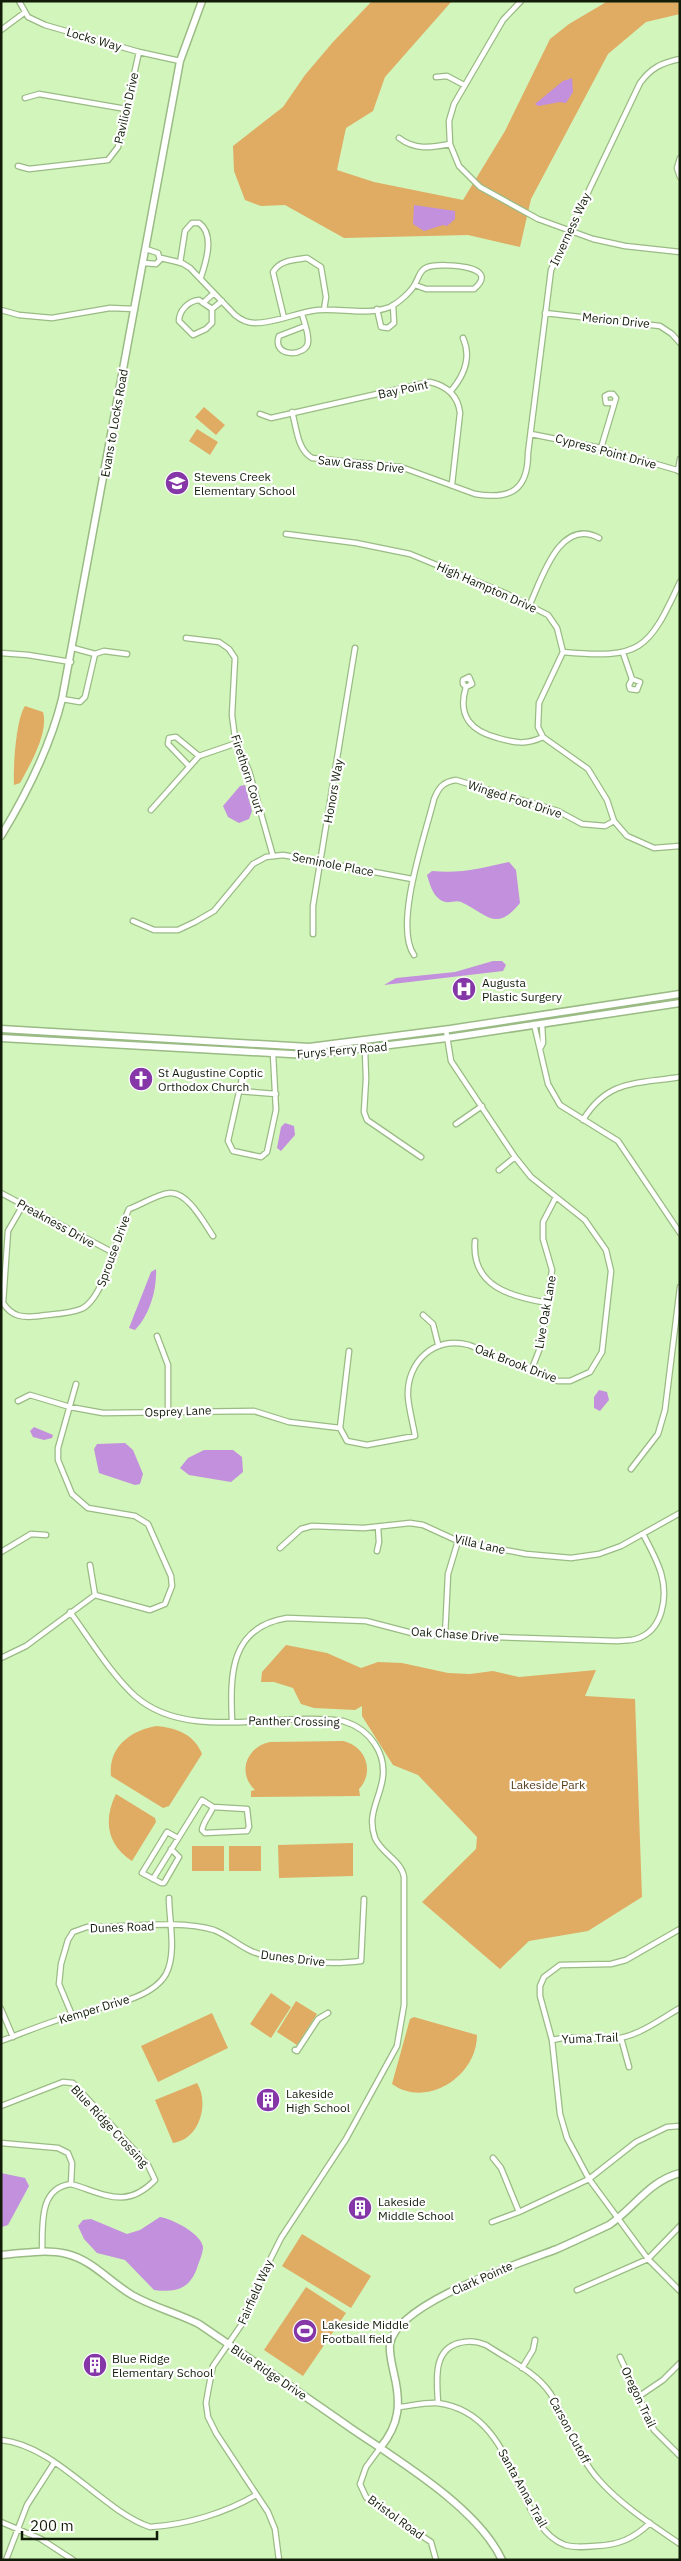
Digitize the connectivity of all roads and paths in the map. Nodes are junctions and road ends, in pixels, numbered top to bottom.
1 (19, 1) edge
2 (202, 1) edge
3 (521, 1) edge
4 (24, 13) junction
5 (1, 30) edge
6 (139, 52) junction
7 (680, 60) edge
8 (180, 61) junction
9 (436, 77) dead end
10 (464, 85) junction
11 (24, 98) dead end
12 (126, 109) junction
13 (399, 138) dead end
14 (450, 144) junction
15 (680, 158) edge
16 (18, 166) dead end
17 (680, 177) edge
18 (570, 231) junction
19 (146, 250) junction
20 (680, 252) edge
21 (160, 258) junction
22 (144, 263) junction
23 (180, 263) junction
24 (201, 277) junction
25 (415, 285) junction
26 (214, 293) junction
27 (222, 301) junction
28 (203, 303) junction
29 (393, 305) junction
30 (212, 309) junction
31 (1, 310) edge
32 (135, 310) junction
33 (324, 310) junction
34 (377, 310) junction
35 (545, 313) junction
36 (302, 314) junction
37 (284, 318) junction
38 (305, 326) junction
39 (463, 338) dead end
40 (680, 343) edge
41 (450, 392) junction
42 (614, 403) dead end
43 (292, 412) junction
44 (260, 414) dead end
45 (531, 434) junction
46 (601, 448) junction
47 (680, 459) edge
48 (679, 471) edge
49 (452, 484) junction
50 (286, 534) dead end
51 (600, 538) dead end
52 (680, 582) edge
53 (530, 604) junction
54 (186, 638) dead end
55 (73, 648) junction
56 (355, 648) dead end
57 (563, 652) junction
58 (623, 652) junction
59 (1, 653) edge
60 (95, 654) junction
61 (127, 654) dead end
62 (71, 662) junction
63 (632, 680) dead end
64 (466, 687) dead end
65 (62, 699) junction
66 (543, 738) junction
67 (237, 743) junction
68 (199, 756) junction
69 (190, 766) junction
70 (150, 810) dead end
71 (614, 821) junction
72 (1, 836) edge
73 (680, 846) edge
74 (273, 856) junction
75 (321, 861) junction
76 (412, 879) junction
77 (133, 922) dead end
78 (313, 934) dead end
79 (414, 955) dead end
80 (680, 994) edge
81 (680, 1003) edge
82 (542, 1023) junction
83 (534, 1024) junction
84 (1, 1029) edge
85 (446, 1030) junction
86 (1, 1038) edge
87 (447, 1038) junction
88 (541, 1047) junction
89 (365, 1050) junction
90 (273, 1054) junction
91 (243, 1074) dead end
92 (680, 1077) edge
93 (239, 1092) junction
94 (276, 1094) junction
95 (482, 1106) junction
96 (583, 1120) junction
97 (456, 1124) dead end
98 (421, 1157) dead end
99 (515, 1157) junction
100 (499, 1170) dead end
101 (1, 1193) edge
102 (556, 1196) junction
103 (23, 1204) junction
104 (680, 1233) edge
105 (214, 1236) dead end
106 (475, 1240) dead end
107 (112, 1252) junction
108 (680, 1287) edge
109 (548, 1303) junction
110 (424, 1315) dead end
111 (157, 1336) dead end
112 (438, 1344) junction
113 (349, 1352) dead end
114 (531, 1371) junction
115 (76, 1384) dead end
116 (18, 1401) dead end
117 (70, 1408) junction
118 (168, 1411) junction
119 (340, 1428) junction
120 (631, 1469) dead end
121 (680, 1513) edge
122 (378, 1527) junction
123 (643, 1534) junction
124 (46, 1535) dead end
125 (458, 1541) junction
126 (1, 1544) edge
127 (280, 1548) dead end
128 (3, 1551) edge
129 (377, 1551) dead end
130 (90, 1565) dead end
131 (95, 1595) junction
132 (70, 1612) junction
133 (444, 1636) junction
134 (1, 1658) edge
135 (232, 1721) junction
136 (213, 1807) junction
137 (178, 1838) junction
138 (171, 1849) junction
139 (152, 1879) junction
140 (168, 1898) dead end
141 (364, 1899) dead end
142 (170, 1926) junction
143 (680, 1929) edge
144 (680, 2008) edge
145 (1, 2009) edge
146 (328, 2013) dead end
147 (72, 2015) junction
148 (12, 2037) junction
149 (621, 2038) junction
150 (552, 2040) junction
151 (1, 2041) edge
152 (295, 2050) dead end
153 (629, 2067) dead end
154 (1, 2106) edge
155 (680, 2126) edge
156 (346, 2139) joint
157 (1, 2143) edge
158 (493, 2158) dead end
159 (680, 2173) edge
160 (589, 2179) junction
161 (71, 2184) junction
162 (519, 2212) junction
163 (619, 2218) junction
164 (492, 2222) dead end
165 (680, 2226) edge
166 (42, 2252) junction
167 (1, 2255) edge
168 (648, 2259) junction
169 (577, 2290) dead end
170 (680, 2291) edge
171 (535, 2340) dead end
172 (228, 2344) junction
173 (620, 2357) dead end
174 (680, 2362) edge
175 (522, 2368) junction
176 (638, 2397) junction
177 (438, 2403) junction
178 (399, 2407) junction
179 (1, 2440) edge
180 (380, 2448) junction
181 (680, 2456) edge
182 (54, 2463) junction
183 (256, 2494) junction
184 (1, 2522) edge
185 (650, 2523) junction
186 (19, 2528) junction
187 (680, 2544) edge
188 (6, 2560) edge
189 (73, 2560) edge
190 (279, 2560) edge
191 (436, 2560) edge
192 (502, 2560) edge

1 - 4 street
2 - 8 street, Evans to Locks Road
3 - 10 street
4 - 5 street
4 - 6 street, Locks Way
6 - 8 street, Locks Way
6 - 12 street, Pavilion Drive
7 - 18 street, Inverness Way
8 - 19 street, Evans to Locks Road
9 - 10 street
10 - 14 street
11 - 12 street
12 - 16 street, Pavilion Drive
13 - 14 street
14 - 18 street
15 - 17 street
18 - 20 street
18 - 35 street, Inverness Way
19 - 21 street
19 - 22 street, Evans to Locks Road
21 - 22 street
21 - 23 street
22 - 32 street, Evans to Locks Road
23 - 24 street
23 - 24 street
24 - 26 street
25 - 25 street
25 - 29 street
26 - 27 street
26 - 28 street
27 - 30 street
27 - 37 street
28 - 30 street
28 - 30 street
29 - 34 street
29 - 34 street
31 - 32 street
32 - 55 street, Evans to Locks Road
33 - 34 street
33 - 36 street
33 - 37 street
35 - 40 street, Merion Drive
35 - 45 street, Inverness Way
36 - 37 street
36 - 38 street
38 - 38 street
39 - 41 street
41 - 43 street, Bay Point
41 - 49 street
42 - 46 street
43 - 44 street, Bay Point
43 - 49 street, Saw Grass Drive
45 - 46 street, Cypress Point Drive
45 - 49 street, Saw Grass Drive
46 - 48 street, Cypress Point Drive
47 - 48 street
50 - 53 street, High Hampton Drive
51 - 53 street
52 - 58 street
53 - 57 street, High Hampton Drive
54 - 67 street, Firethorn Court
55 - 60 street
55 - 62 street, Evans to Locks Road
56 - 75 street, Honors Way
57 - 58 street
57 - 66 street
58 - 63 street
59 - 62 street
60 - 61 street
60 - 65 street
62 - 65 street, Evans to Locks Road
64 - 66 street
65 - 72 street, Evans to Locks Road
66 - 71 street
67 - 68 street
67 - 74 street, Firethorn Court
68 - 69 street
68 - 69 street
69 - 70 street
71 - 73 street
71 - 76 street, Winged Foot Drive
74 - 75 street, Seminole Place
74 - 77 street, Seminole Place
75 - 76 street, Seminole Place
75 - 78 street, Honors Way
76 - 79 street, Winged Foot Drive
80 - 85 street, Furys Ferry Road
81 - 82 street, Furys Ferry Road
82 - 83 street, Furys Ferry Road
82 - 88 street
83 - 87 street, Furys Ferry Road
83 - 88 street
84 - 85 street, Furys Ferry Road
85 - 87 street, Oak Brook Drive
86 - 90 street, Furys Ferry Road
87 - 89 street, Furys Ferry Road
87 - 95 street, Oak Brook Drive
88 - 96 street
89 - 90 street, Furys Ferry Road
89 - 98 street
90 - 94 street
91 - 93 street
92 - 96 street
93 - 94 street
93 - 94 street
95 - 97 street
95 - 99 street, Oak Brook Drive
96 - 104 street
99 - 100 street
99 - 102 street, Oak Brook Drive
101 - 103 street, Preakness Drive
102 - 109 street, Live Oak Lane
102 - 114 street, Oak Brook Drive
103 - 107 street, Preakness Drive
103 - 107 street, Sprouse Drive
105 - 107 street, Sprouse Drive
106 - 109 street
108 - 120 street
109 - 114 street, Live Oak Lane
110 - 112 street
111 - 118 street
112 - 114 street, Oak Brook Drive
112 - 119 street
113 - 119 street
115 - 117 street
116 - 117 street, Osprey Lane
117 - 118 street, Osprey Lane
117 - 131 street
118 - 119 street, Osprey Lane
121 - 123 street, Villa Lane
122 - 125 street, Villa Lane
122 - 127 street, Villa Lane
122 - 129 street
123 - 125 street, Villa Lane
123 - 133 street, Oak Chase Drive
124 - 128 street
125 - 133 street
126 - 128 street
130 - 131 street
131 - 132 street
132 - 134 street
132 - 135 street, Panther Crossing
133 - 135 street, Oak Chase Drive
135 - 156 street, Panther Crossing
136 - 136 street
136 - 137 street
137 - 138 street
137 - 139 street
138 - 139 street
138 - 139 street
140 - 142 street, Kemper Drive
141 - 142 street, Dunes Drive
142 - 147 street, Kemper Drive
142 - 147 street, Dunes Road
143 - 150 street
144 - 149 street, Yuma Trail
145 - 148 street
146 - 152 street
147 - 148 street, Kemper Drive
148 - 151 street, Kemper Drive
149 - 150 street, Yuma Trail
149 - 153 street
150 - 160 street
154 - 161 street, Blue Ridge Crossing
155 - 160 street
156 - 172 street, Fairfield Way
157 - 161 street
158 - 162 street
159 - 163 street, Clark Pointe
160 - 162 street
160 - 163 street
161 - 166 street
162 - 164 street
163 - 168 street
163 - 178 street, Clark Pointe
165 - 168 street
166 - 167 street, Blue Ridge Drive
166 - 172 street, Blue Ridge Drive
168 - 169 street
168 - 170 street
171 - 175 street
172 - 180 street, Blue Ridge Drive
172 - 183 street, Fairfield Way
173 - 176 street, Oregon Trail
174 - 176 street
175 - 177 street, Carson Cutoff
175 - 185 street, Carson Cutoff
176 - 181 street, Oregon Trail
177 - 178 street, Santa Anna Trail
177 - 185 street, Santa Anna Trail
178 - 180 street, Clark Pointe
179 - 182 street
180 - 191 street, Bristol Road
180 - 192 street, Blue Ridge Drive
182 - 183 street
182 - 186 street
183 - 190 street, Fairfield Way
184 - 186 street
185 - 187 street, Carson Cutoff
186 - 188 street
186 - 189 street

